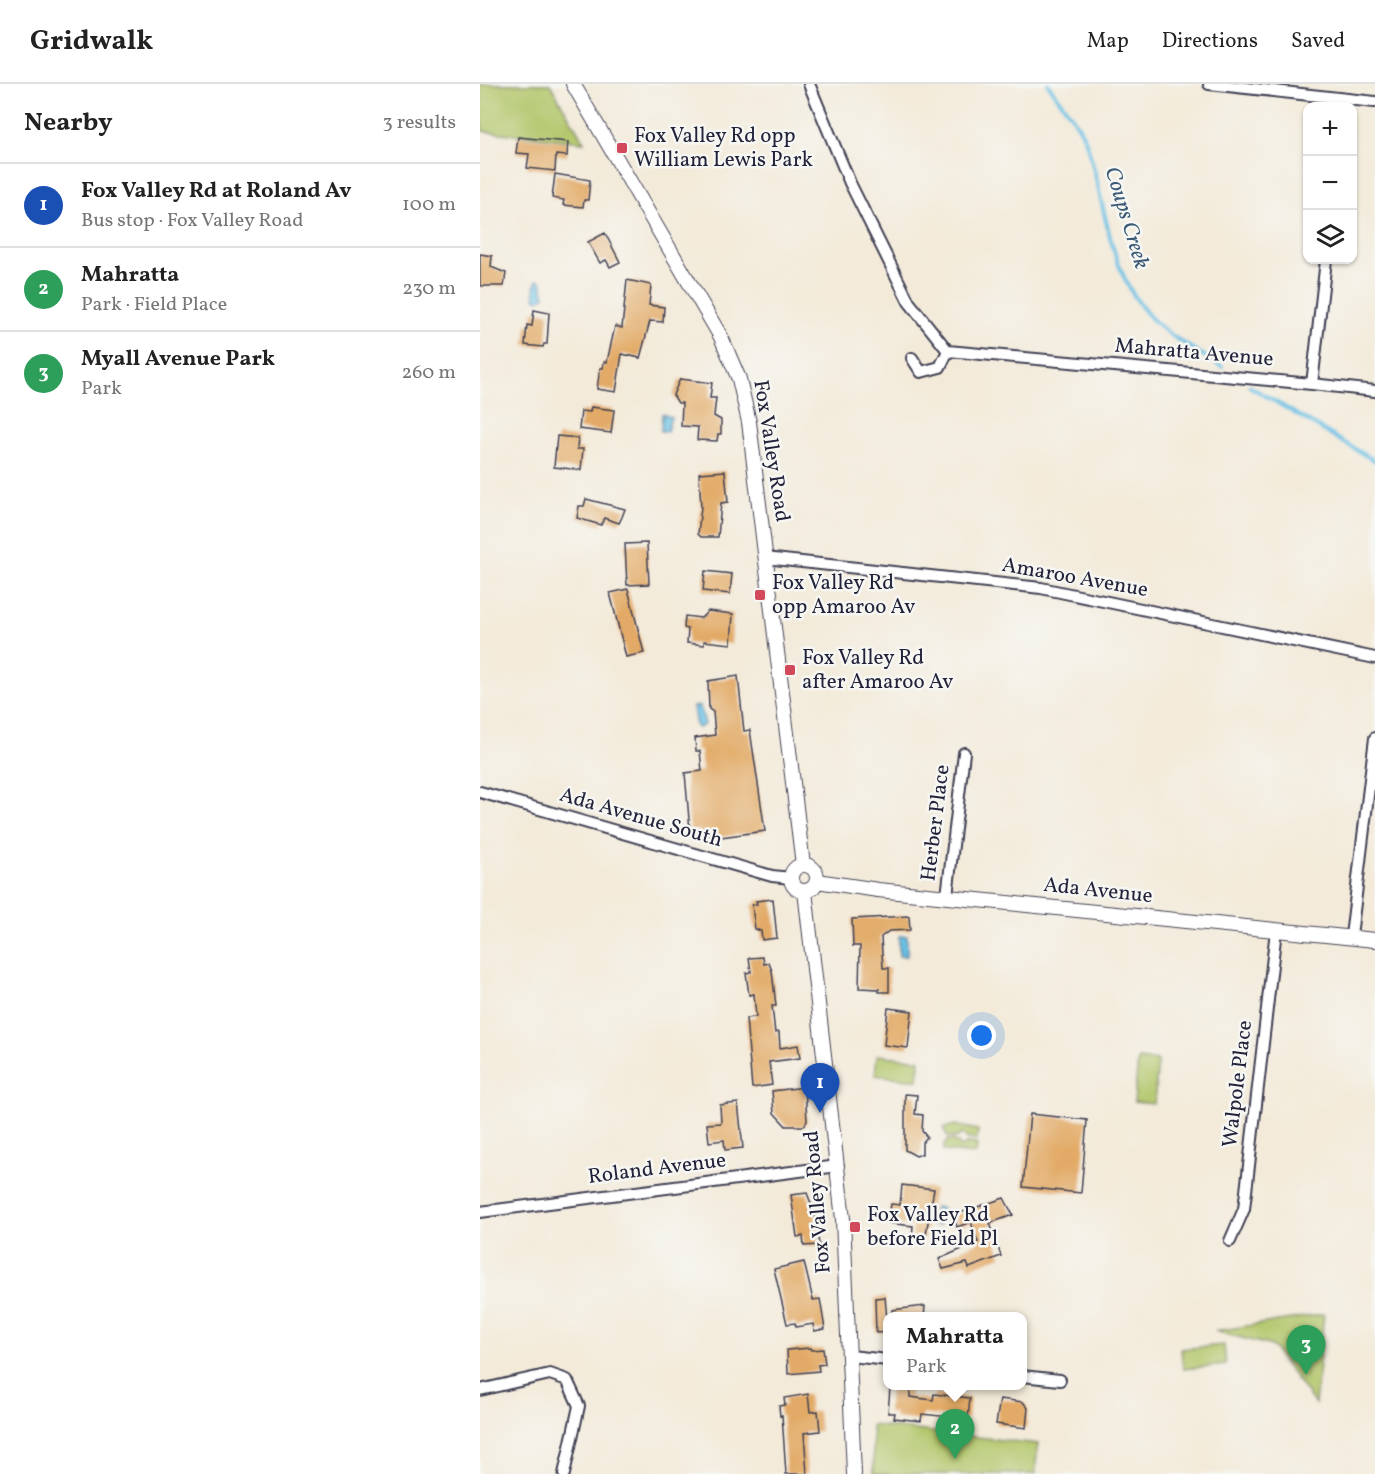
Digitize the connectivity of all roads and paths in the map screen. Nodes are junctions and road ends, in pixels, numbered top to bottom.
1 (573, 84) edge
2 (809, 84) edge
3 (1209, 84) edge
4 (1335, 102) edge
5 (1375, 102) edge
6 (1357, 103) edge
7 (1326, 264) edge
8 (948, 351) junction
9 (912, 358) dead end
10 (1312, 384) junction
11 (1375, 391) edge
12 (765, 558) junction
13 (1375, 658) edge
14 (1375, 738) edge
15 (964, 753) dead end
16 (480, 792) edge
17 (803, 865) junction
18 (791, 878) junction
19 (817, 880) junction
20 (805, 891) junction
21 (947, 896) junction
22 (1276, 930) junction
23 (1351, 936) junction
24 (1375, 940) edge
25 (838, 1166) junction
26 (480, 1212) edge
27 (1230, 1241) dead end
28 (850, 1356) junction
29 (883, 1359) edge
30 (1027, 1376) edge
31 (1060, 1380) dead end
32 (480, 1390) edge
33 (564, 1474) edge
34 (855, 1474) edge

1 - 12 main road, Fox Valley Road
2 - 8 street
3 - 4 street
5 - 6 street
7 - 10 street
8 - 9 street
8 - 10 street, Mahratta Avenue
10 - 11 street, Mahratta Avenue
12 - 13 street, Amaroo Avenue
12 - 17 main road, Fox Valley Road
14 - 23 street
15 - 21 street, Herber Place
16 - 18 street, Ada Avenue South
17 - 18 main road
17 - 19 main road
18 - 20 main road
19 - 20 main road
19 - 21 main road, Ada Avenue
20 - 25 main road, Fox Valley Road
21 - 22 main road, Ada Avenue
22 - 23 main road, Ada Avenue
22 - 27 street, Walpole Place
23 - 24 main road, Ada Avenue
25 - 26 street, Roland Avenue
25 - 28 main road, Fox Valley Road
28 - 29 street
28 - 34 main road, Fox Valley Road
30 - 31 street
32 - 33 street

